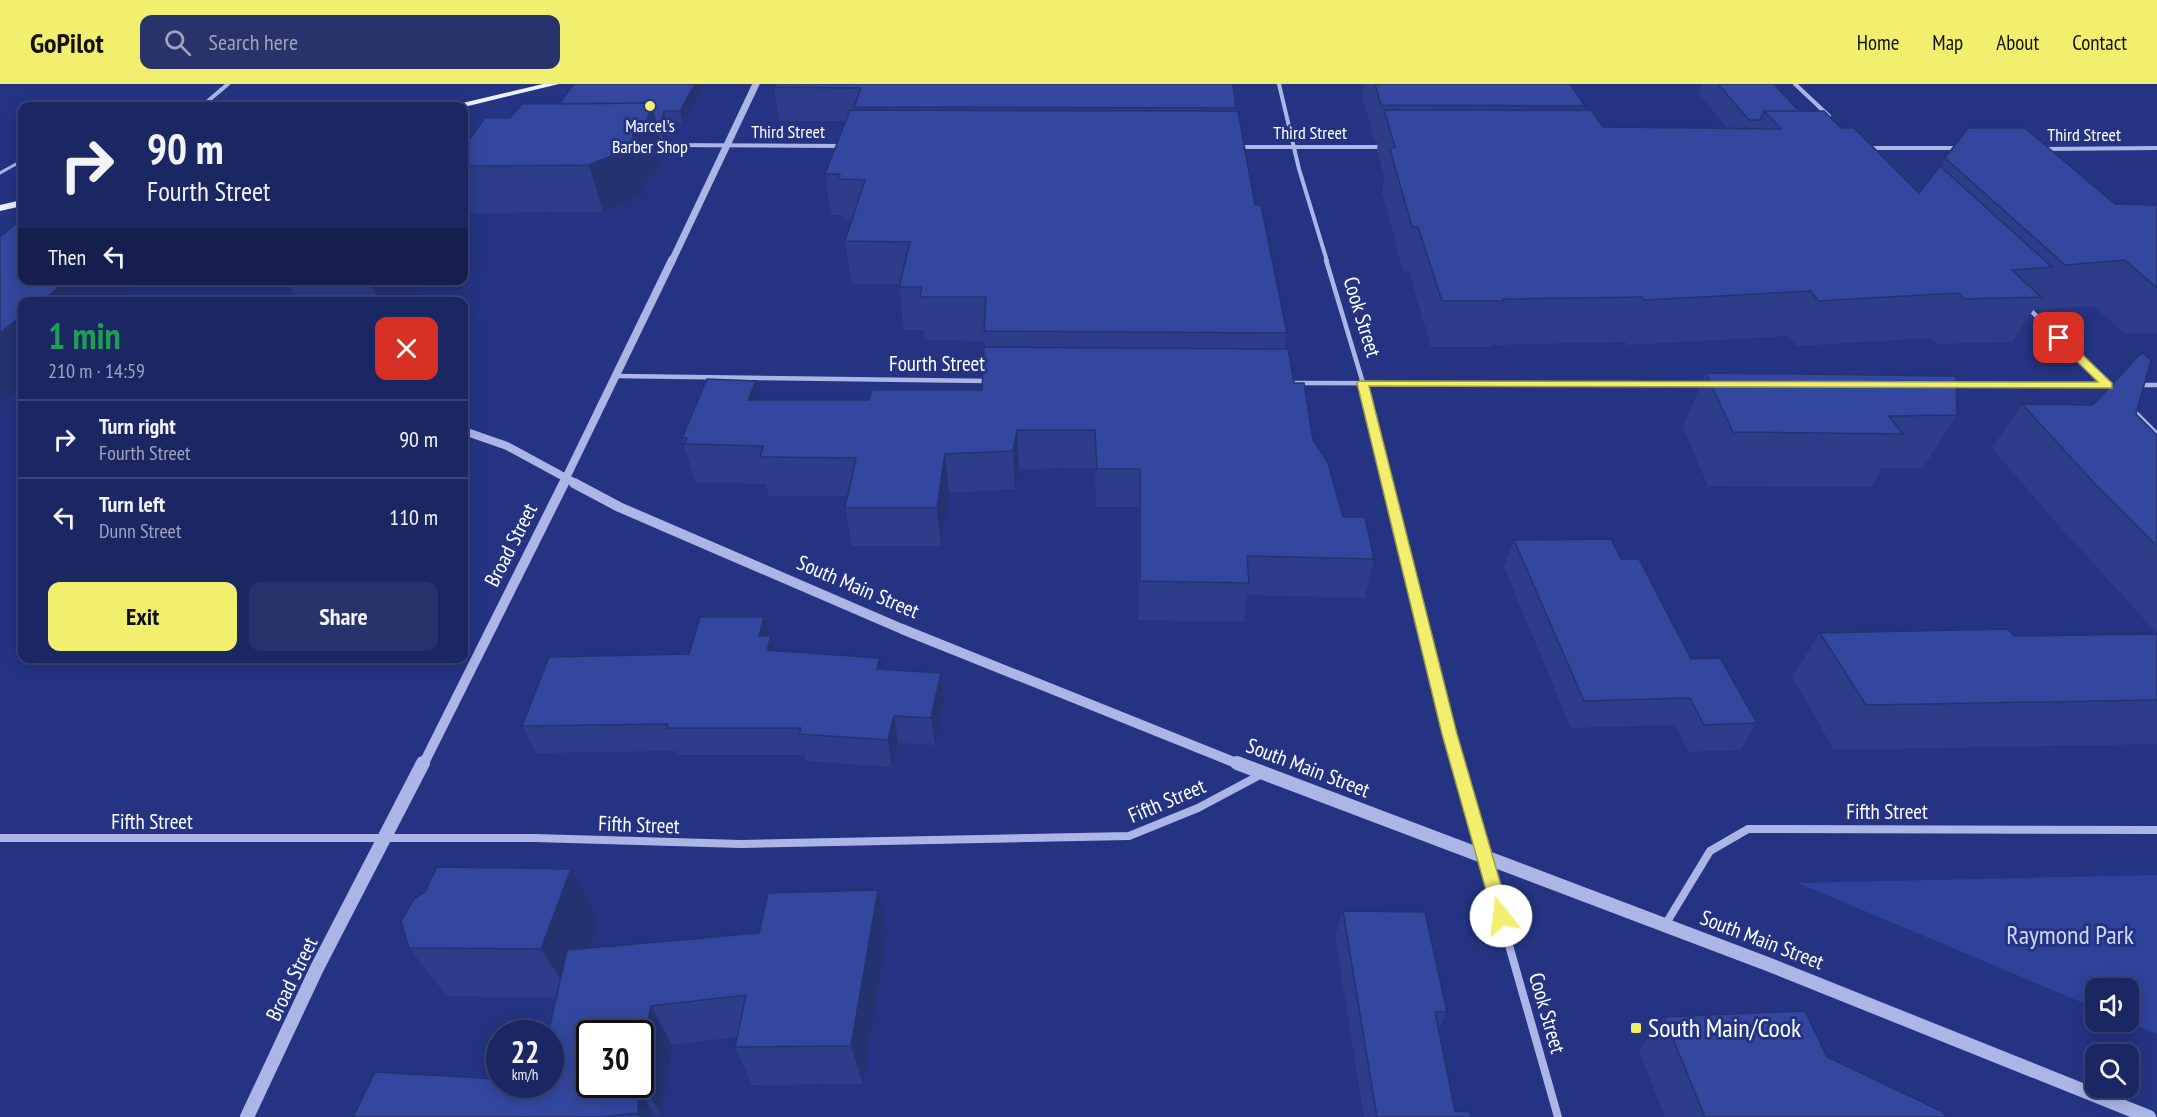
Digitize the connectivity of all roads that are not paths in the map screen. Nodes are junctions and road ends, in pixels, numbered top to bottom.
1 (228, 84) edge
2 (555, 84) edge
3 (756, 84) edge
4 (1279, 84) edge
5 (1795, 84) edge
6 (207, 102) edge
7 (468, 103) edge
8 (1836, 124) edge
9 (646, 144) edge
10 (726, 146) junction
11 (853, 146) edge
12 (1235, 147) edge
13 (1295, 147) junction
14 (1389, 147) edge
15 (1968, 148) edge
16 (2157, 148) edge
17 (2040, 149) edge
18 (1869, 156) edge
19 (18, 163) edge
20 (0, 173) edge
21 (18, 204) edge
22 (0, 208) edge
23 (2023, 303) edge
24 (617, 376) junction
25 (996, 381) edge
26 (1280, 382) edge
27 (1363, 383) junction
28 (1718, 384) edge
29 (1942, 385) edge
30 (2108, 385) junction
31 (2157, 385) edge
32 (2116, 393) edge
33 (2124, 401) edge
34 (468, 432) edge
35 (2157, 434) edge
36 (566, 478) junction
37 (1262, 773) junction
38 (2157, 830) edge
39 (0, 838) edge
40 (386, 838) junction
41 (1485, 857) junction
42 (1665, 925) junction
43 (247, 1117) edge
44 (1558, 1117) edge
45 (2149, 1117) edge

1 - 6 street
2 - 7 main road
3 - 10 street, Broad Street
4 - 13 street, Cook Street
5 - 8 street
9 - 10 street, Third Street
10 - 11 street, Third Street
10 - 24 street, Broad Street
12 - 13 street, Third Street
13 - 14 street, Third Street
13 - 27 street, Cook Street
15 - 18 street
16 - 17 street, Third Street
19 - 20 lane
21 - 22 main road
23 - 30 street
24 - 25 street, Fourth Street
24 - 36 street, Broad Street
26 - 27 street
27 - 28 street
27 - 41 street, Cook Street
29 - 30 street
30 - 31 street
30 - 32 street
33 - 35 street
34 - 36 street, South Main Street
36 - 37 street, South Main Street
36 - 40 street, Broad Street
37 - 40 street, Fifth Street
37 - 41 street, South Main Street
38 - 42 street, Fifth Street
39 - 40 street, Fifth Street
40 - 43 street, Broad Street
41 - 42 street, South Main Street
41 - 44 street, Cook Street
42 - 45 street, South Main Street

